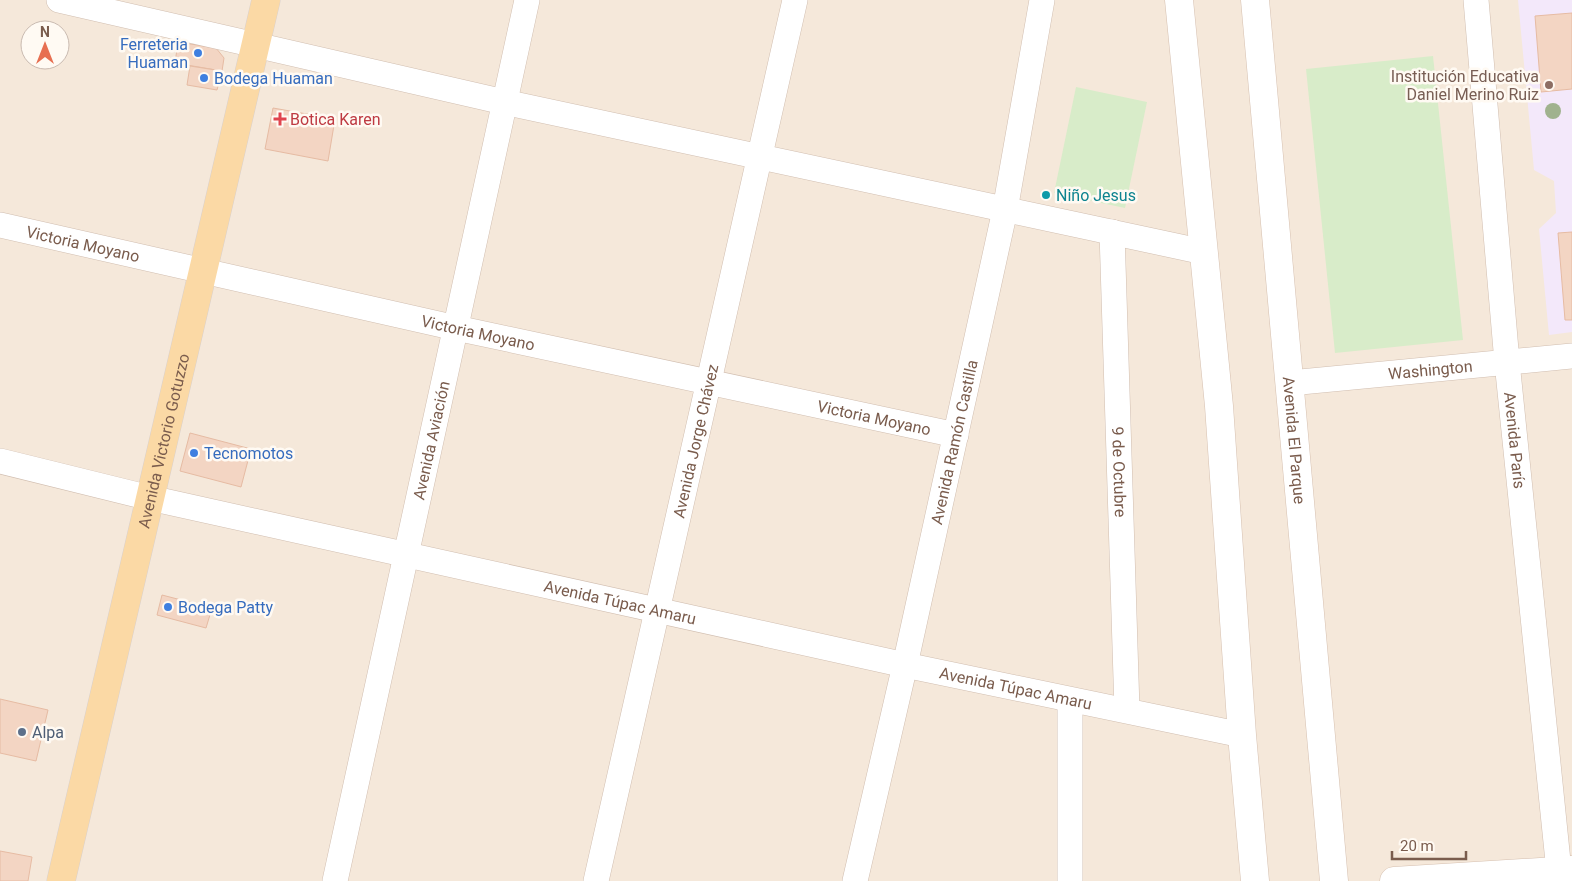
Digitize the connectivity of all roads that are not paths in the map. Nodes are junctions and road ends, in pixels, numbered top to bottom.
1 (59, 0) edge
2 (266, 0) edge
3 (527, 0) edge
4 (795, 0) edge
5 (1042, 0) edge
6 (1179, 0) edge
7 (1255, 0) edge
8 (1476, 0) edge
9 (256, 45) junction
10 (504, 102) junction
11 (760, 157) junction
12 (1005, 210) junction
13 (0, 225) edge
14 (1112, 232) junction
15 (1204, 252) junction
16 (204, 270) junction
17 (456, 328) junction
18 (1572, 356) edge
19 (1507, 362) junction
20 (710, 381) junction
21 (1290, 383) junction
22 (956, 435) junction
23 (0, 461) edge
24 (150, 498) junction
25 (406, 554) junction
26 (657, 610) junction
27 (905, 665) junction
28 (1070, 700) junction
29 (1127, 710) junction
30 (1242, 734) junction
31 (1564, 874) edge
32 (61, 881) edge
33 (335, 881) edge
34 (596, 881) edge
35 (855, 881) edge
36 (1070, 881) edge
37 (1255, 881) edge
38 (1334, 881) edge
39 (1394, 881) edge

1 - 9 street
2 - 9 main road, Avenida Victorio Gotuzzo
3 - 10 street, Avenida Aviación
4 - 11 street, Avenida Jorge Chávez
5 - 12 street, Avenida Ramón Castilla
6 - 15 street
7 - 21 street, Avenida El Parque
8 - 19 street, Avenida París
9 - 10 street
9 - 16 main road, Avenida Victorio Gotuzzo
10 - 11 street
10 - 17 street, Avenida Aviación
11 - 12 street
11 - 20 street, Avenida Jorge Chávez
12 - 14 street
12 - 22 street, Avenida Ramón Castilla
13 - 16 street, Victoria Moyano
14 - 15 street
14 - 29 street, 9 de Octubre
15 - 30 street
16 - 17 street, Victoria Moyano
16 - 24 main road, Avenida Victorio Gotuzzo
17 - 20 street, Victoria Moyano
17 - 25 street, Avenida Aviación
18 - 19 street, Washington
19 - 21 street, Washington
19 - 31 street, Avenida París
20 - 22 street, Victoria Moyano
20 - 26 street, Avenida Jorge Chávez
21 - 38 street, Avenida El Parque
22 - 27 street, Avenida Ramón Castilla
23 - 24 street, Avenida Túpac Amaru
24 - 25 street, Avenida Túpac Amaru
24 - 32 main road, Avenida Victorio Gotuzzo
25 - 26 street, Avenida Túpac Amaru
25 - 33 street, Avenida Aviación
26 - 27 street, Avenida Túpac Amaru
26 - 34 street, Avenida Jorge Chávez
27 - 28 street, Avenida Túpac Amaru
27 - 35 street, Avenida Ramón Castilla
28 - 29 street, Avenida Túpac Amaru
28 - 36 street
29 - 30 street, Avenida Túpac Amaru
30 - 37 street
31 - 39 street

